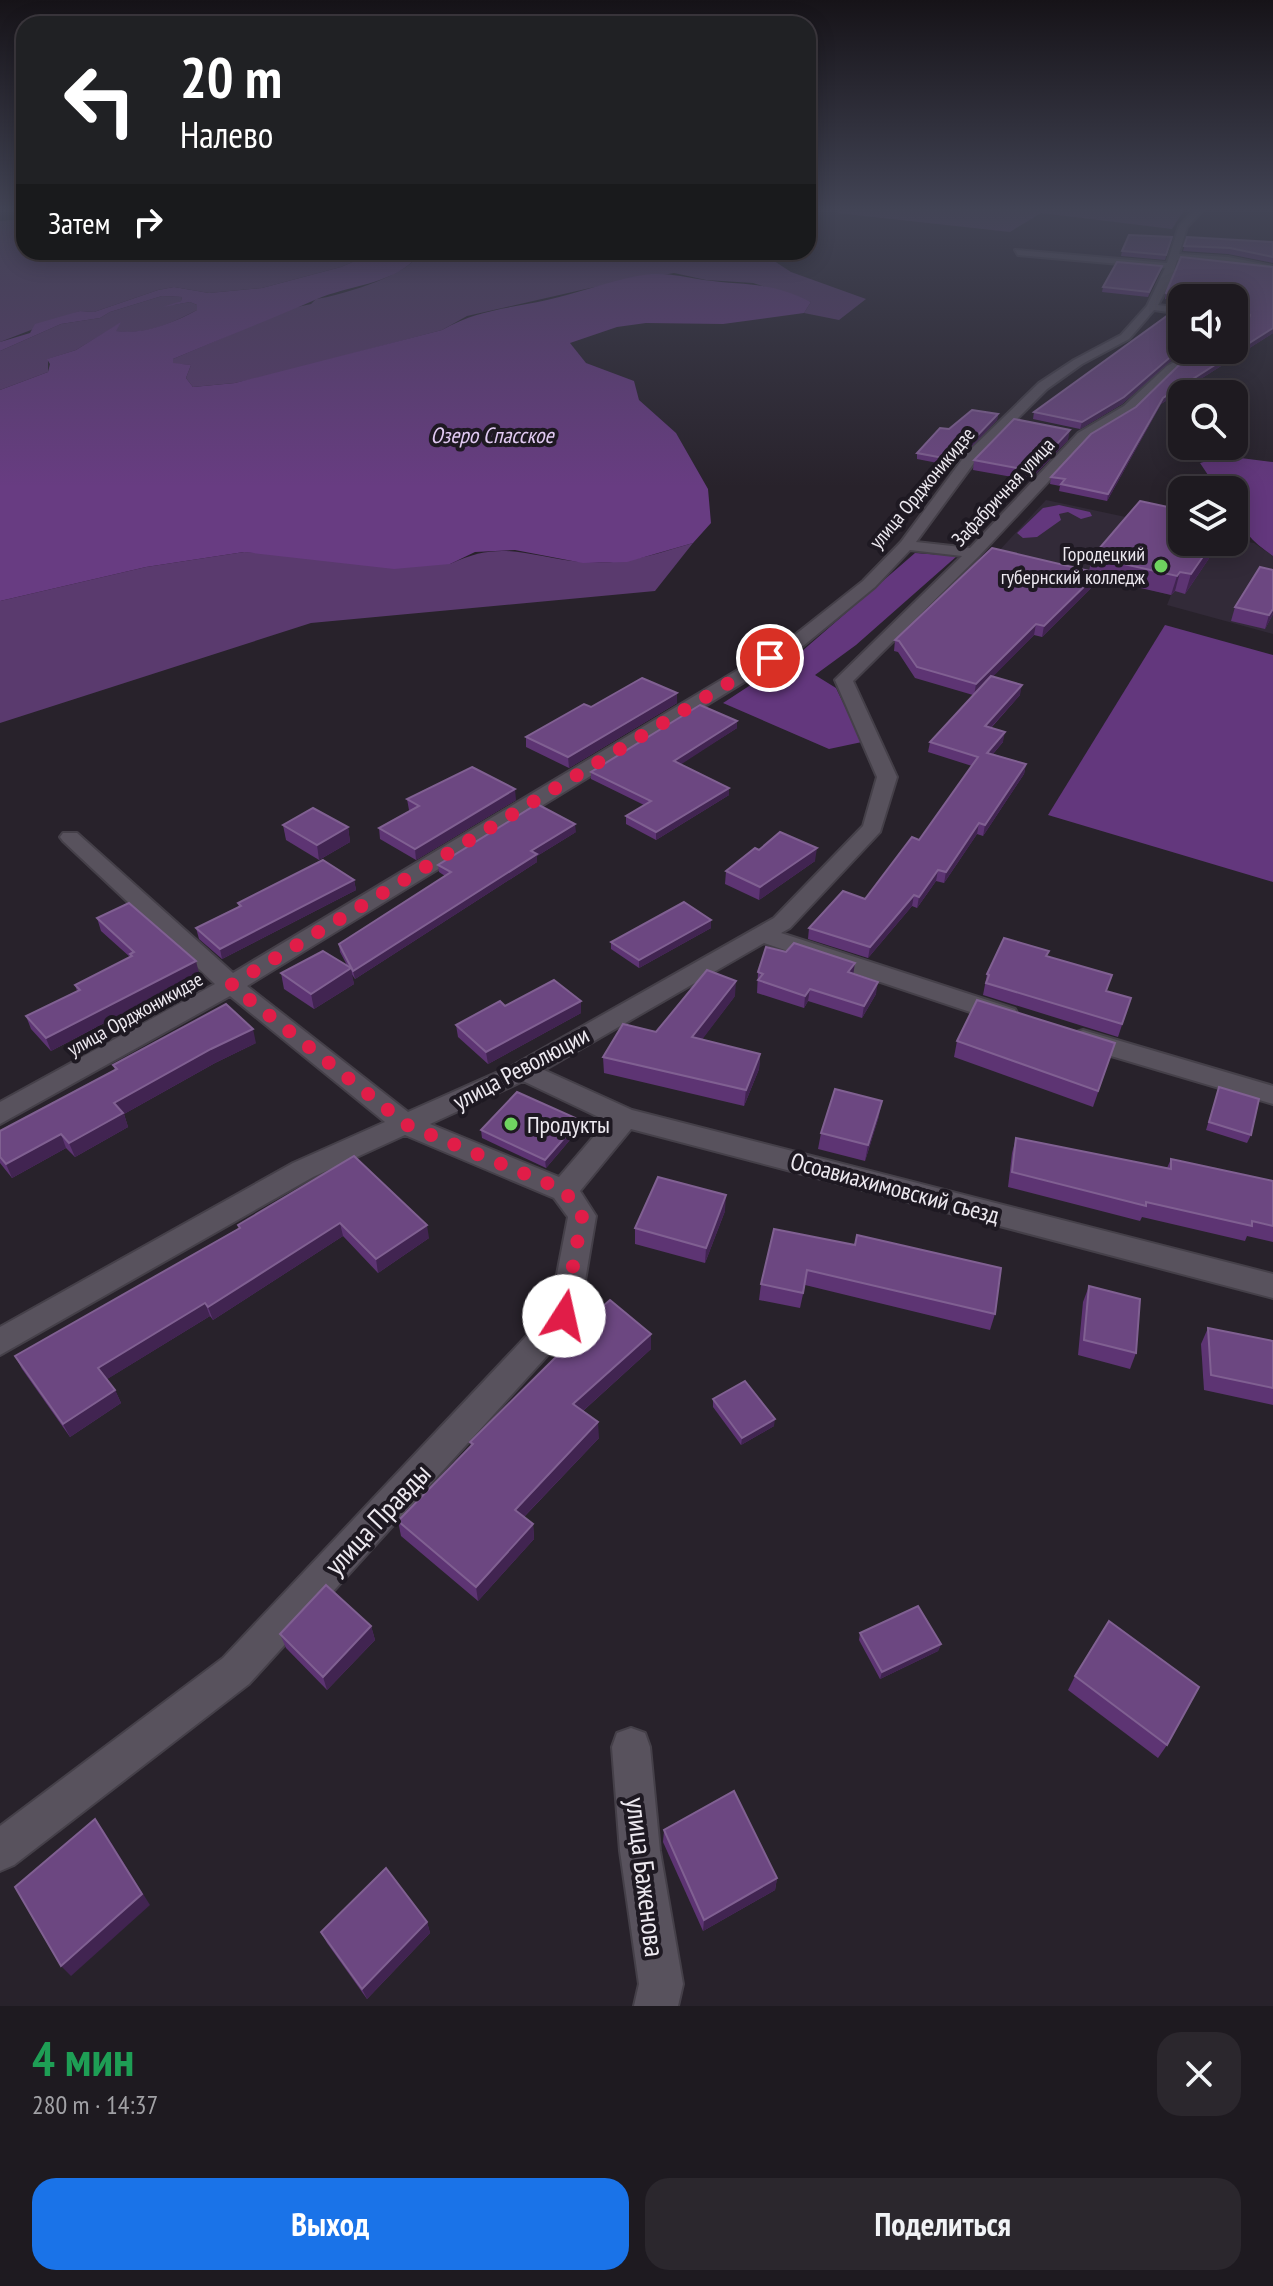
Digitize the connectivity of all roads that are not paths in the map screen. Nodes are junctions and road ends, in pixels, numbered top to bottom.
1 (1155, 301) edge
2 (1151, 307) junction
3 (1168, 309) edge
4 (1179, 364) edge
5 (906, 545) junction
6 (974, 553) junction
7 (844, 680) joint
8 (70, 837) dead end
9 (761, 934) junction
10 (231, 985) junction
11 (1023, 1020) edge
12 (1067, 1034) edge
13 (523, 1071) junction
14 (1273, 1095) edge
15 (0, 1114) edge
16 (625, 1118) junction
17 (407, 1125) junction
18 (564, 1190) junction
19 (1273, 1286) edge
20 (0, 1342) edge
21 (631, 1747) dead end
22 (0, 1851) edge
23 (656, 2006) edge

1 - 2 street, улица Орджоникидзе
2 - 3 street
2 - 5 street, улица Орджоникидзе
4 - 6 street, Зафабричная улица
5 - 6 street
5 - 10 street, улица Орджоникидзе
6 - 7 street, Зафабричная улица
7 - 9 street, улица Революции
8 - 10 street
9 - 11 street
9 - 13 street, улица Революции
10 - 15 street, улица Орджоникидзе
10 - 17 street
12 - 14 street
13 - 16 street, Осоавиахимовский съезд
13 - 17 street, улица Революции
16 - 18 street
16 - 19 street, Осоавиахимовский съезд
17 - 18 street
17 - 20 street, улица Революции
18 - 22 street, улица Правды
21 - 23 street, улица Баженова

